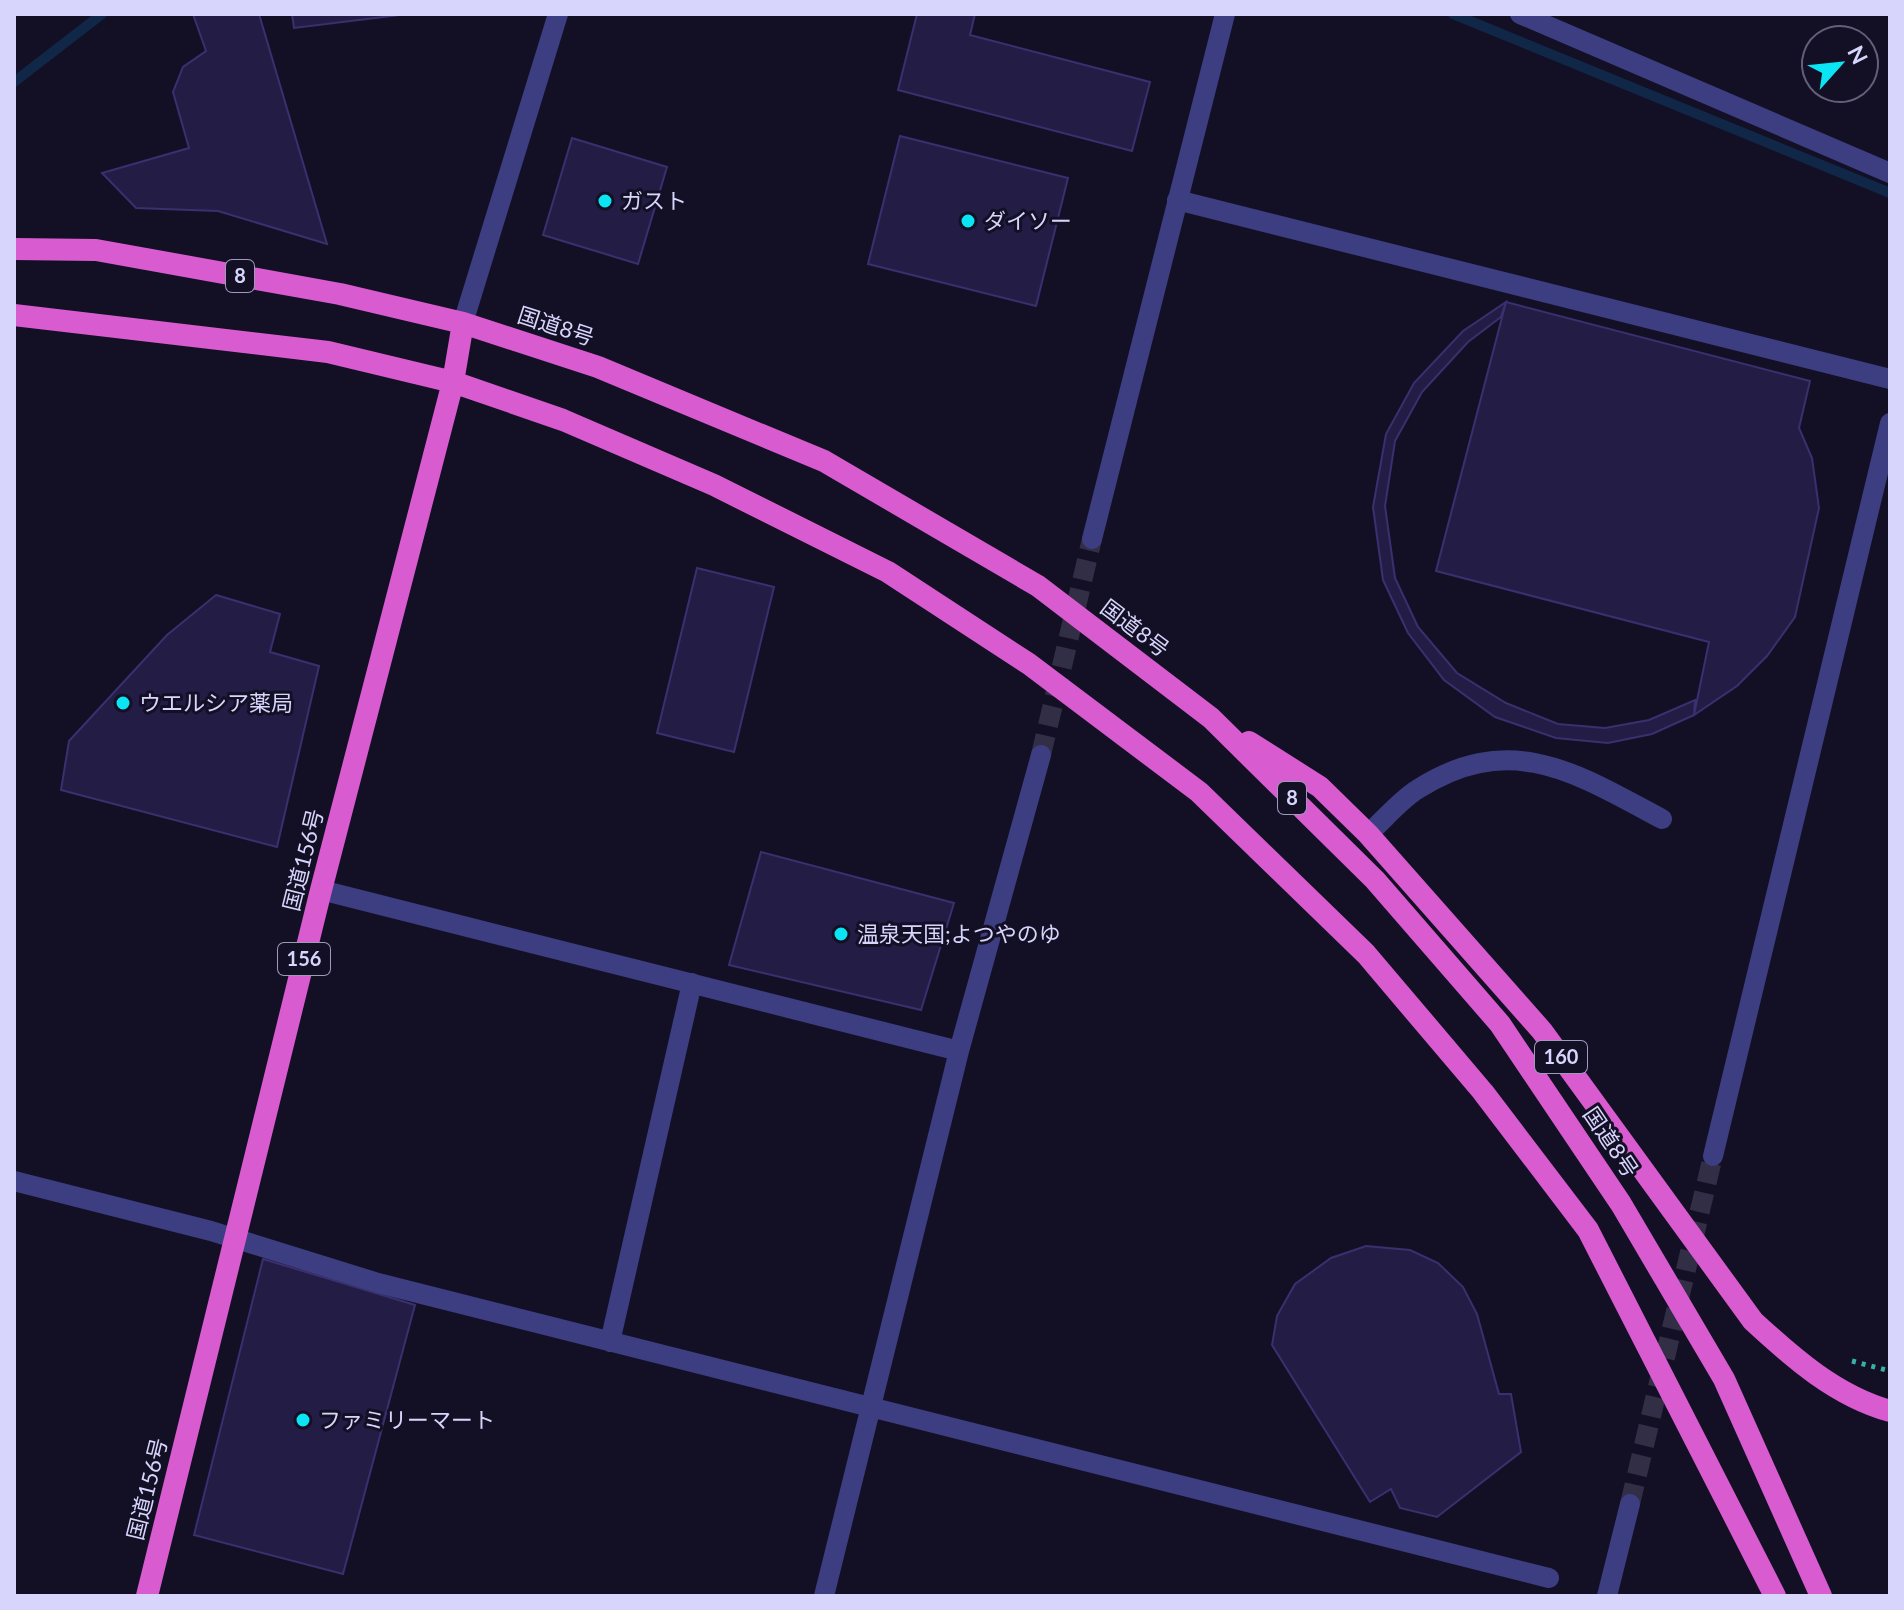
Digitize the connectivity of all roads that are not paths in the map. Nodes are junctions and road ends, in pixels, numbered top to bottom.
1 (558, 14) edge
2 (1225, 14) edge
3 (1520, 14) edge
4 (1890, 173) edge
5 (1177, 200) junction
6 (14, 249) edge
7 (14, 315) edge
8 (463, 323) junction
9 (1890, 379) edge
10 (453, 382) junction
11 (1890, 423) edge
12 (1092, 539) tunnel mouth
13 (1211, 718) junction
14 (1041, 755) tunnel mouth
15 (1662, 819) dead end
16 (1368, 834) junction
17 (321, 890) junction
18 (692, 983) junction
19 (959, 1051) junction
20 (1713, 1156) tunnel mouth
21 (14, 1181) edge
22 (236, 1239) junction
23 (610, 1342) junction
24 (871, 1409) junction
25 (1890, 1411) edge
26 (1630, 1504) tunnel mouth
27 (1549, 1578) dead end
28 (147, 1596) edge
29 (824, 1596) edge
30 (1607, 1596) edge
31 (1775, 1596) edge
32 (1821, 1596) edge

1 - 8 street
2 - 5 street
3 - 4 street
5 - 9 street
5 - 12 street
6 - 8 highway, 国道8号 / 8
7 - 10 highway
8 - 10 highway, 国道156号 / 156
8 - 13 highway, 国道8号 / 8
10 - 17 highway, 国道156号 / 156
10 - 31 highway
11 - 20 street
13 - 16 highway, 160
13 - 32 highway, 国道8号 / 8
14 - 19 street
15 - 16 street
16 - 25 highway, 160
17 - 18 street
17 - 22 highway, 国道156号 / 156
18 - 19 street
18 - 23 street
19 - 24 street
21 - 22 street
22 - 23 street
22 - 28 highway, 国道156号 / 156
23 - 24 street
24 - 27 street
24 - 29 street
26 - 30 street

